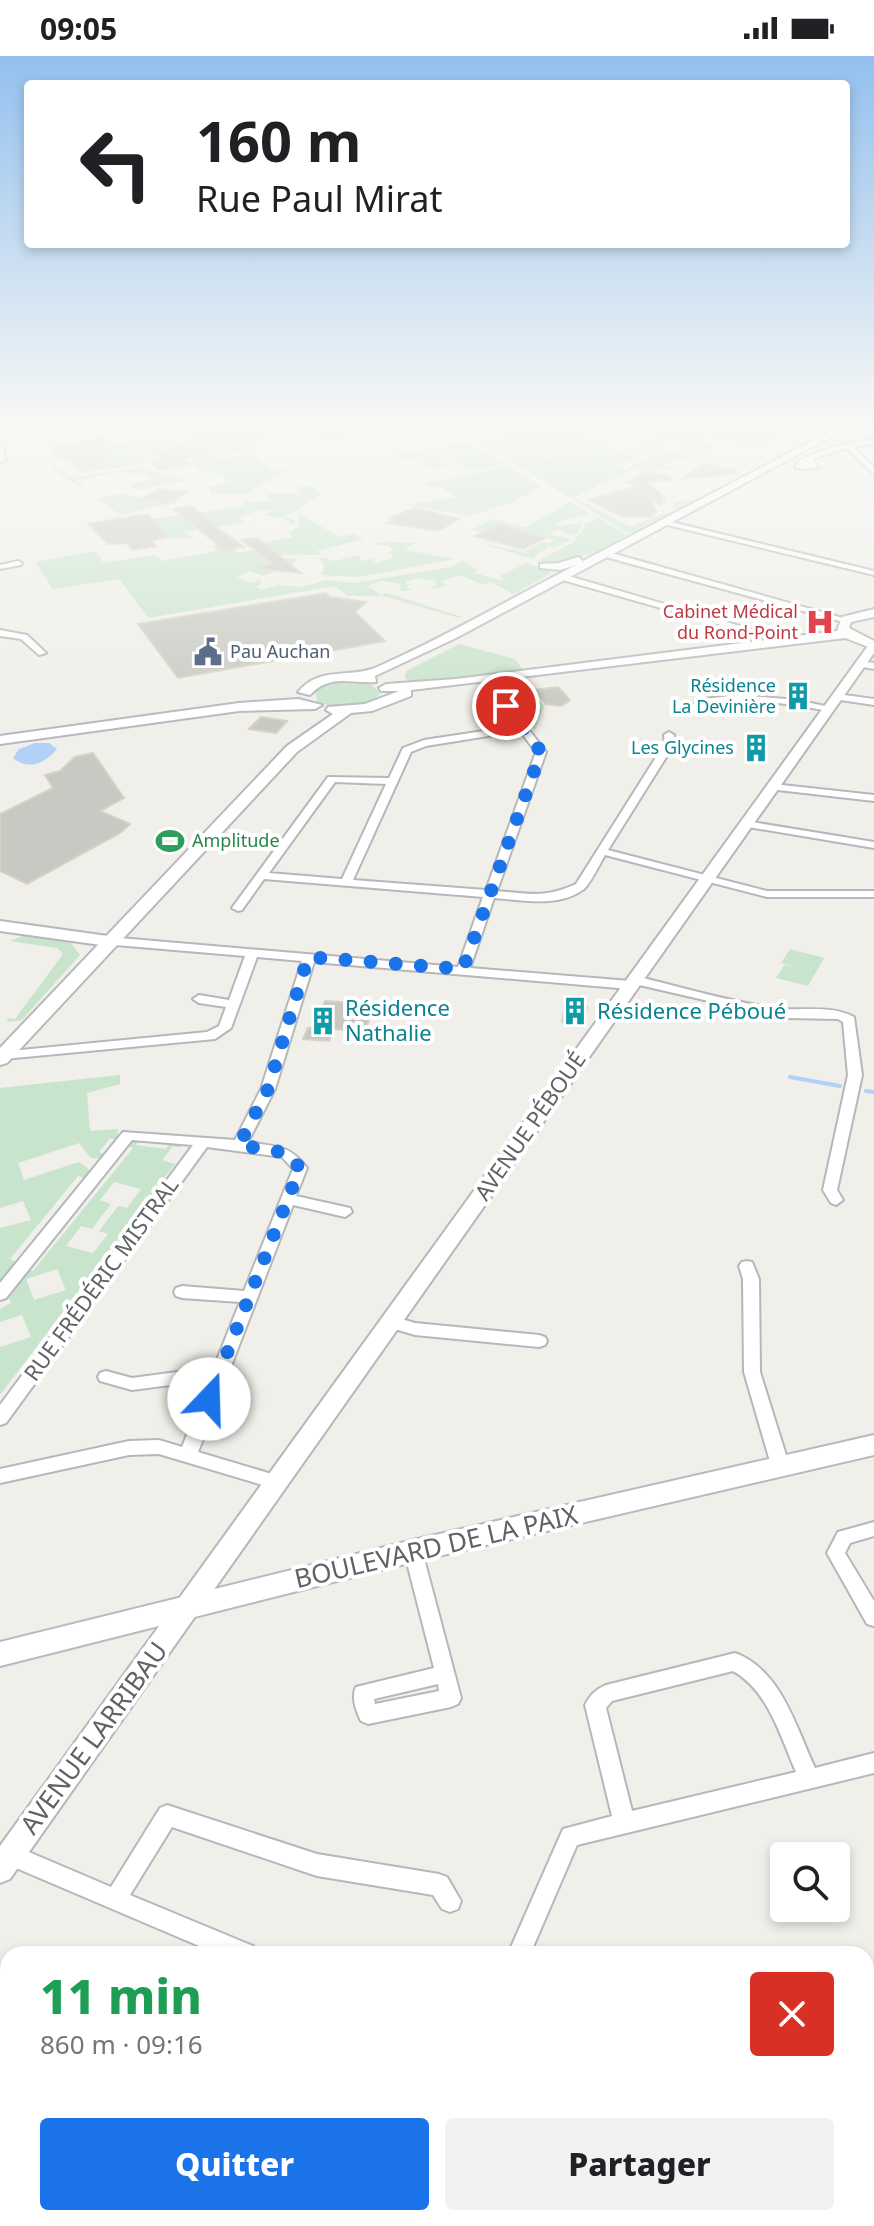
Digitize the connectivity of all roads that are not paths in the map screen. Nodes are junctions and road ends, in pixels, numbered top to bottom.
1 (666, 522) edge
2 (667, 522) edge
3 (605, 554) junction
4 (18, 563) dead end
5 (544, 566) dead end
6 (0, 567) edge
7 (874, 573) edge
8 (562, 577) junction
9 (874, 613) edge
10 (846, 627) junction
11 (0, 634) edge
12 (452, 635) junction
13 (787, 641) junction
14 (874, 645) edge
15 (42, 653) dead end
16 (867, 665) edge
17 (361, 676) junction
18 (486, 680) junction
19 (383, 690) junction
20 (305, 692) junction
21 (833, 702) junction
22 (874, 702) edge
23 (319, 706) junction
24 (239, 707) junction
25 (691, 708) dead end
26 (346, 711) junction
27 (522, 728) junction
28 (669, 735) dead end
29 (305, 736) junction
30 (0, 740) edge
31 (391, 781) junction
32 (773, 787) junction
33 (874, 798) edge
34 (746, 824) junction
35 (874, 845) edge
36 (601, 851) junction
37 (263, 876) junction
38 (707, 879) junction
39 (346, 882) junction
40 (491, 893) junction
41 (874, 894) edge
42 (238, 908) dead end
43 (0, 926) edge
44 (108, 941) junction
45 (252, 953) junction
46 (309, 957) junction
47 (463, 969) junction
48 (632, 982) junction
49 (199, 999) dead end
50 (233, 1004) junction
51 (2, 1057) edge
52 (204, 1141) junction
53 (239, 1145) junction
54 (289, 1199) junction
55 (836, 1200) dead end
56 (345, 1212) dead end
57 (747, 1266) dead end
58 (182, 1292) dead end
59 (0, 1294) edge
60 (249, 1297) junction
61 (391, 1322) junction
62 (539, 1341) dead end
63 (219, 1372) junction
64 (106, 1377) dead end
65 (0, 1418) edge
66 (874, 1445) edge
67 (188, 1454) junction
68 (781, 1468) junction
69 (0, 1476) edge
70 (276, 1482) junction
71 (874, 1529) edge
72 (413, 1551) junction
73 (187, 1607) junction
74 (874, 1618) edge
75 (0, 1654) edge
76 (445, 1674) dead end
77 (874, 1763) edge
78 (809, 1778) junction
79 (624, 1821) junction
80 (5, 1862) edge
81 (116, 1898) junction
82 (450, 1901) dead end
83 (227, 1946) edge
84 (522, 1946) edge

1 - 3 main road
2 - 7 street
3 - 5 main road
3 - 8 main road
3 - 10 street
4 - 6 street
8 - 12 main road
8 - 13 street
9 - 10 main road
10 - 13 main road
10 - 14 main road
11 - 15 street
12 - 17 main road
12 - 19 main road
13 - 18 main road
14 - 16 street, AVENUE PÉBOUÉ
16 - 21 street, AVENUE PÉBOUÉ
17 - 19 main road
17 - 20 main road
18 - 19 main road
18 - 27 street
19 - 26 main road
20 - 23 main road
20 - 24 main road
21 - 22 street
21 - 25 street
21 - 32 street, AVENUE PÉBOUÉ
23 - 24 main road
23 - 26 main road
23 - 29 main road
24 - 30 main road
26 - 29 main road
27 - 31 street
27 - 40 street
28 - 36 street
29 - 44 main road
31 - 37 street
31 - 39 street
32 - 33 street
32 - 34 street, AVENUE PÉBOUÉ
34 - 35 street
34 - 38 street, AVENUE PÉBOUÉ
36 - 38 street
36 - 40 street
37 - 39 street
37 - 42 street
38 - 41 street
38 - 48 street, AVENUE PÉBOUÉ
39 - 40 street
40 - 47 street
43 - 44 street
44 - 45 street
44 - 51 main road
45 - 46 street
45 - 50 street
46 - 47 street
46 - 53 street
47 - 48 street
48 - 55 street
48 - 61 street, AVENUE PÉBOUÉ
49 - 50 street
50 - 51 street
52 - 53 street, RUE FRÉDÉRIC MISTRAL
52 - 59 street, RUE FRÉDÉRIC MISTRAL
52 - 65 street, RUE FRÉDÉRIC MISTRAL
53 - 54 street, RUE FRÉDÉRIC MISTRAL
54 - 56 street
54 - 60 street, RUE FRÉDÉRIC MISTRAL
57 - 68 street
58 - 60 street
60 - 63 street, RUE FRÉDÉRIC MISTRAL
61 - 62 street
61 - 70 street, AVENUE PÉBOUÉ
63 - 64 street
63 - 67 street, RUE FRÉDÉRIC MISTRAL
66 - 68 main road, BOULEVARD DE LA PAIX
67 - 69 street
67 - 70 street
68 - 72 main road, BOULEVARD DE LA PAIX
70 - 73 street, AVENUE PÉBOUÉ
71 - 74 street
72 - 73 main road, BOULEVARD DE LA PAIX
72 - 76 street
73 - 75 main road, BOULEVARD DE LA PAIX
73 - 80 street, AVENUE LARRIBAU
77 - 78 street
78 - 79 street
78 - 79 street
79 - 84 street
80 - 81 street
81 - 82 street
81 - 83 street

